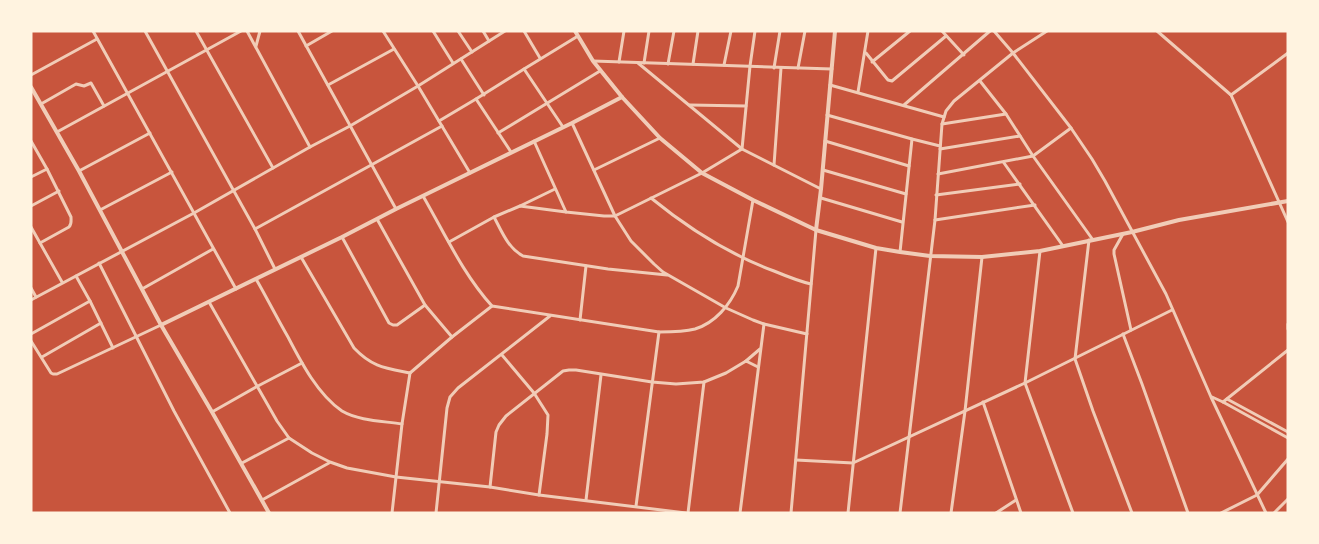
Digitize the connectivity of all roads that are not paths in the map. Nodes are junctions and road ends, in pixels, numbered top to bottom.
1 (93, 31) edge
2 (145, 31) edge
3 (196, 31) edge
4 (241, 31) edge
5 (247, 31) edge
6 (260, 31) edge
7 (298, 31) edge
8 (332, 31) edge
9 (383, 31) edge
10 (433, 31) edge
11 (458, 31) edge
12 (483, 31) edge
13 (505, 31) edge
14 (524, 31) edge
15 (575, 31) edge
16 (623, 31) edge
17 (649, 31) edge
18 (674, 31) edge
19 (698, 31) edge
20 (731, 31) edge
21 (755, 31) edge
22 (780, 31) edge
23 (805, 31) edge
24 (835, 31) edge
25 (868, 31) edge
26 (910, 31) edge
27 (942, 31) edge
28 (990, 31) edge
29 (994, 31) edge
30 (1047, 31) edge
31 (1157, 31) edge
32 (578, 36) junction
33 (946, 36) junction
34 (97, 38) junction
35 (489, 41) junction
36 (306, 46) junction
37 (256, 47) junction
38 (394, 48) junction
39 (206, 50) junction
40 (472, 52) junction
41 (866, 53) junction
42 (1013, 53) junction
43 (1288, 53) edge
44 (964, 55) junction
45 (540, 58) junction
46 (461, 59) junction
47 (593, 61) junction
48 (620, 62) junction
49 (872, 62) junction
50 (453, 63) junction
51 (638, 63) junction
52 (644, 63) junction
53 (668, 64) junction
54 (693, 64) junction
55 (724, 65) junction
56 (750, 66) junction
57 (774, 68) junction
58 (781, 68) junction
59 (798, 68) junction
60 (524, 69) junction
61 (832, 69) junction
62 (167, 71) junction
63 (600, 71) junction
64 (31, 75) edge
65 (980, 81) junction
66 (328, 85) junction
67 (830, 85) junction
68 (418, 86) junction
69 (31, 87) edge
70 (858, 92) junction
71 (127, 93) junction
72 (484, 95) junction
73 (1231, 95) junction
74 (622, 97) junction
75 (476, 99) junction
76 (547, 103) junction
77 (41, 104) junction
78 (690, 105) junction
79 (904, 105) junction
80 (104, 106) junction
81 (746, 106) junction
82 (1006, 114) junction
83 (827, 115) junction
84 (944, 117) junction
85 (440, 121) junction
86 (572, 123) junction
87 (942, 124) junction
88 (350, 126) junction
89 (442, 126) junction
90 (563, 127) junction
91 (1071, 128) junction
92 (57, 132) junction
93 (150, 133) junction
94 (498, 133) junction
95 (1020, 136) junction
96 (660, 138) junction
97 (912, 139) junction
98 (31, 141) edge
99 (534, 141) junction
100 (825, 142) junction
101 (310, 147) junction
102 (940, 148) junction
103 (742, 149) junction
104 (511, 152) junction
105 (1033, 156) junction
106 (1004, 163) junction
107 (371, 165) junction
108 (774, 165) junction
109 (909, 166) junction
110 (273, 168) junction
111 (47, 169) junction
112 (594, 170) junction
113 (823, 170) junction
114 (79, 171) junction
115 (172, 172) junction
116 (470, 173) junction
117 (702, 173) junction
118 (938, 174) junction
119 (31, 177) edge
120 (1020, 184) junction
121 (555, 189) junction
122 (821, 189) junction
123 (58, 190) junction
124 (233, 191) junction
125 (906, 194) junction
126 (936, 195) junction
127 (423, 196) junction
128 (651, 198) junction
129 (821, 198) junction
130 (753, 200) junction
131 (1288, 201) edge
132 (1279, 202) junction
133 (1034, 205) junction
134 (31, 206) edge
135 (520, 206) junction
136 (396, 209) junction
137 (100, 210) junction
138 (566, 212) junction
139 (194, 213) junction
140 (616, 216) junction
141 (494, 218) junction
142 (377, 219) junction
143 (935, 220) junction
144 (902, 222) junction
145 (1288, 222) edge
146 (31, 227) edge
147 (255, 229) junction
148 (816, 230) junction
149 (1132, 232) junction
150 (1124, 233) junction
151 (342, 237) junction
152 (1091, 240) junction
153 (449, 242) junction
154 (40, 243) junction
155 (1063, 246) junction
156 (876, 248) junction
157 (213, 249) junction
158 (121, 251) junction
159 (1040, 251) junction
160 (900, 252) junction
161 (930, 256) junction
162 (301, 257) junction
163 (982, 257) junction
164 (744, 259) junction
165 (100, 263) junction
166 (586, 266) junction
167 (275, 269) junction
168 (76, 276) junction
169 (670, 276) junction
170 (256, 279) junction
171 (62, 282) junction
172 (811, 284) junction
173 (31, 288) edge
174 (141, 289) junction
175 (236, 289) junction
176 (36, 297) junction
177 (31, 300) edge
178 (90, 301) junction
179 (209, 302) junction
180 (426, 305) junction
181 (492, 306) junction
182 (726, 308) junction
183 (1172, 310) junction
184 (551, 316) junction
185 (580, 320) junction
186 (101, 323) junction
187 (764, 324) junction
188 (1288, 324) edge
189 (161, 325) junction
190 (1288, 329) edge
191 (1131, 330) junction
192 (659, 332) junction
193 (31, 334) edge
194 (807, 334) junction
195 (1123, 334) junction
196 (136, 337) junction
197 (452, 337) junction
198 (31, 341) edge
199 (114, 348) junction
200 (760, 349) junction
201 (1288, 350) edge
202 (502, 355) junction
203 (42, 357) junction
204 (1075, 359) junction
205 (746, 361) junction
206 (302, 363) junction
207 (758, 367) junction
208 (410, 373) junction
209 (601, 375) junction
210 (652, 382) junction
211 (704, 382) junction
212 (1025, 384) junction
213 (256, 387) junction
214 (534, 393) junction
215 (1211, 396) junction
216 (1227, 399) junction
217 (983, 402) junction
218 (1223, 402) junction
219 (965, 411) junction
220 (212, 412) junction
221 (402, 424) junction
222 (1288, 432) edge
223 (908, 437) junction
224 (289, 438) junction
225 (1288, 438) edge
226 (1288, 459) edge
227 (796, 460) junction
228 (330, 462) junction
229 (852, 463) junction
230 (242, 464) junction
231 (396, 477) junction
232 (440, 482) junction
233 (490, 487) junction
234 (1257, 494) junction
235 (539, 495) junction
236 (1288, 499) edge
237 (262, 500) junction
238 (586, 500) junction
239 (1016, 500) junction
240 (636, 506) junction
241 (230, 513) edge
242 (269, 513) edge
243 (392, 513) edge
244 (436, 513) edge
245 (687, 513) edge
246 (740, 513) edge
247 (791, 513) edge
248 (848, 513) edge
249 (900, 513) edge
250 (951, 513) edge
251 (996, 513) edge
252 (1021, 513) edge
253 (1073, 513) edge
254 (1132, 513) edge
255 (1188, 513) edge
256 (1221, 513) edge
257 (1266, 513) edge
258 (1274, 513) edge

1 - 34 street
2 - 62 street
3 - 39 street
4 - 39 street
5 - 37 street
6 - 37 street
7 - 36 street
8 - 36 street
9 - 38 street
10 - 50 street
11 - 40 street
12 - 35 street
13 - 35 street
14 - 45 street
15 - 32 street
16 - 48 street
17 - 52 street
18 - 53 street
19 - 54 street
20 - 55 street
21 - 56 street
22 - 57 street
23 - 59 street
24 - 61 street
25 - 41 street
26 - 49 street
27 - 33 street
28 - 44 street
29 - 42 street
30 - 42 street
31 - 73 street
32 - 45 street
32 - 47 street
33 - 44 street
33 - 49 street
34 - 64 street
34 - 71 street
35 - 40 street
36 - 66 street
37 - 101 street
38 - 66 street
38 - 68 street
39 - 62 street
39 - 110 street
40 - 46 street
41 - 49 street
41 - 70 street
42 - 65 street
42 - 91 street
43 - 73 street
44 - 79 street
45 - 60 street
46 - 50 street
46 - 72 street
47 - 48 street
47 - 63 street
48 - 51 street
50 - 68 street
51 - 52 street
51 - 78 street
52 - 53 street
53 - 54 street
54 - 55 street
55 - 56 street
56 - 57 street
56 - 81 street
57 - 58 street
58 - 59 street
58 - 108 street
59 - 61 street
60 - 72 street
60 - 76 street
61 - 67 street
62 - 71 street
62 - 124 street
63 - 74 street
63 - 76 street
65 - 82 street
65 - 84 street
66 - 88 street
67 - 70 street
67 - 83 street
68 - 85 street
68 - 88 street
69 - 77 street
70 - 79 street
71 - 80 street
71 - 93 street
72 - 75 street
73 - 132 street
74 - 86 street
74 - 96 street
75 - 85 street
75 - 94 street
76 - 90 street
76 - 94 street
77 - 80 street
77 - 92 street
78 - 81 street
78 - 103 street
79 - 84 street
80 - 92 street
81 - 103 street
82 - 87 street
82 - 95 street
83 - 97 street
83 - 100 street
84 - 87 street
85 - 89 street
86 - 90 street
86 - 112 street
87 - 102 street
88 - 101 street
88 - 107 street
89 - 107 street
89 - 116 street
90 - 99 street
91 - 105 street
91 - 149 street
92 - 114 street
93 - 114 street
93 - 115 street
94 - 104 street
95 - 102 street
95 - 105 street
96 - 112 street
96 - 117 street
97 - 102 street
97 - 109 street
98 - 111 street
99 - 104 street
99 - 121 street
100 - 109 street
100 - 113 street
101 - 110 street
102 - 118 street
103 - 108 street
103 - 117 street
104 - 116 street
105 - 106 street
105 - 152 street
106 - 118 street
106 - 120 street
107 - 136 street
107 - 147 street
108 - 122 street
109 - 125 street
110 - 124 street
111 - 119 street
111 - 123 street
112 - 140 street
113 - 122 street
113 - 125 street
114 - 137 street
115 - 137 street
115 - 139 street
116 - 127 street
117 - 128 street
117 - 130 street
118 - 126 street
120 - 126 street
120 - 133 street
121 - 135 street
121 - 138 street
122 - 129 street
123 - 134 street
123 - 154 street
124 - 139 street
124 - 147 street
125 - 144 street
126 - 143 street
127 - 136 street
127 - 153 street
128 - 140 street
128 - 164 street
129 - 144 street
129 - 148 street
130 - 148 street
130 - 164 street
131 - 132 street
132 - 145 street
132 - 149 street
133 - 143 street
133 - 155 street
135 - 138 street
135 - 141 street
136 - 142 street
137 - 158 street
138 - 140 street
139 - 157 street
139 - 158 street
140 - 169 street
141 - 153 street
141 - 166 street
142 - 151 street
142 - 180 street
143 - 161 street
144 - 160 street
146 - 154 street
147 - 167 street
148 - 156 street
148 - 172 street
149 - 150 street
149 - 183 street
150 - 152 street
150 - 191 street
151 - 162 street
151 - 180 street
152 - 155 street
152 - 204 street
153 - 181 street
154 - 171 street
155 - 159 street
156 - 160 street
156 - 229 street
157 - 174 street
157 - 175 street
158 - 165 street
158 - 174 street
159 - 163 street
159 - 212 street
160 - 161 street
161 - 163 street
161 - 223 street
162 - 167 street
162 - 208 street
163 - 219 street
164 - 172 street
164 - 182 street
165 - 168 street
165 - 196 street
166 - 169 street
166 - 185 street
167 - 170 street
168 - 171 street
168 - 178 street
169 - 182 street
170 - 175 street
170 - 206 street
171 - 176 street
172 - 194 street
173 - 176 street
174 - 189 street
175 - 179 street
176 - 177 street
178 - 186 street
178 - 193 street
179 - 189 street
179 - 213 street
180 - 197 street
181 - 184 street
181 - 197 street
182 - 187 street
182 - 192 street
183 - 191 street
183 - 215 street
184 - 185 street
184 - 202 street
185 - 192 street
186 - 199 street
186 - 203 street
187 - 194 street
187 - 200 street
188 - 190 street
189 - 196 street
189 - 220 street
191 - 195 street
192 - 210 street
194 - 227 street
195 - 204 street
195 - 255 street
196 - 199 street
196 - 241 street
197 - 208 street
198 - 203 street
199 - 203 street
200 - 205 street
200 - 207 street
201 - 216 street
202 - 214 street
202 - 232 street
204 - 212 street
204 - 254 street
205 - 207 street
205 - 211 street
206 - 213 street
206 - 221 street
207 - 246 street
208 - 221 street
209 - 210 street
209 - 214 street
209 - 238 street
210 - 211 street
210 - 240 street
211 - 245 street
212 - 217 street
212 - 253 street
213 - 220 street
213 - 224 street
214 - 233 street
214 - 235 street
215 - 218 street
215 - 234 street
216 - 218 street
216 - 222 street
217 - 219 street
217 - 239 street
218 - 225 street
219 - 223 street
219 - 250 street
220 - 230 street
221 - 231 street
223 - 229 street
223 - 249 street
224 - 228 street
224 - 230 street
226 - 234 street
227 - 229 street
227 - 247 street
228 - 231 street
228 - 237 street
229 - 248 street
230 - 237 street
231 - 232 street
231 - 243 street
232 - 233 street
232 - 244 street
233 - 235 street
234 - 256 street
234 - 257 street
235 - 238 street
236 - 258 street
237 - 242 street
238 - 240 street
239 - 251 street
239 - 252 street
240 - 245 street

